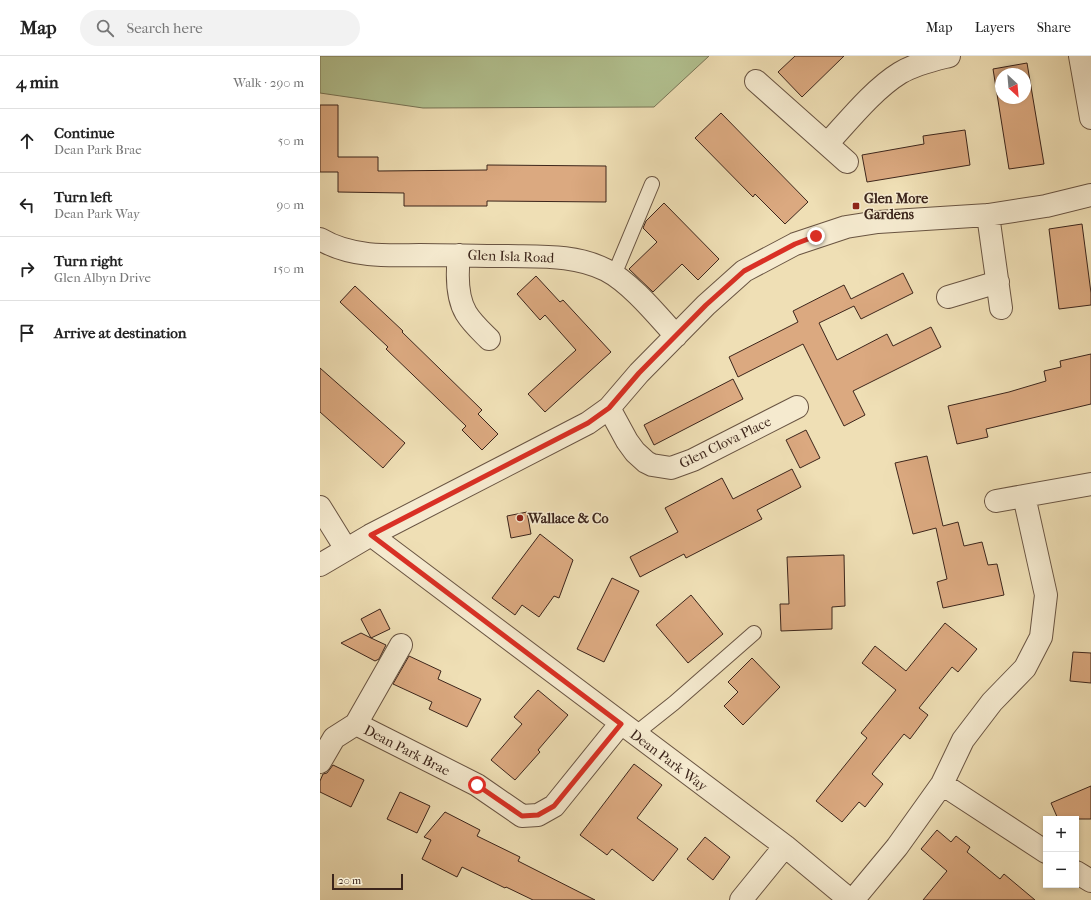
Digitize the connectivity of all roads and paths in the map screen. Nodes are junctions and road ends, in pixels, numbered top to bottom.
1 (949, 56) edge
2 (1080, 56) edge
3 (756, 81) dead end
4 (1091, 118) edge
5 (828, 143) junction
6 (848, 162) dead end
7 (652, 184) dead end
8 (1091, 195) edge
9 (988, 216) junction
10 (320, 239) edge
11 (459, 255) junction
12 (614, 275) junction
13 (998, 282) junction
14 (948, 297) dead end
15 (1002, 308) dead end
16 (676, 336) junction
17 (489, 339) dead end
18 (797, 407) dead end
19 (609, 408) junction
20 (1091, 484) edge
21 (1024, 496) junction
22 (996, 501) dead end
23 (320, 507) edge
24 (371, 535) junction
25 (346, 549) junction
26 (320, 565) edge
27 (754, 633) dead end
28 (401, 645) dead end
29 (356, 724) junction
30 (628, 729) junction
31 (320, 762) edge
32 (942, 784) junction
33 (785, 846) junction
34 (1043, 850) edge
35 (1079, 874) edge
36 (1091, 881) edge
37 (742, 900) edge
38 (850, 900) edge
39 (853, 900) edge

1 - 5 street
2 - 4 street
3 - 5 street
5 - 6 street
7 - 12 lane
8 - 9 street
9 - 13 street
9 - 16 street
10 - 11 street, Glen Isla Road
11 - 12 street, Glen Isla Road
11 - 17 street
12 - 16 street, Glen Isla Road
13 - 14 street
13 - 15 street
16 - 19 street
18 - 19 street, Glen Clova Place
19 - 24 street
20 - 21 street
21 - 22 street
21 - 32 street
23 - 25 street
24 - 25 street
24 - 30 street, Dean Park Way
25 - 26 street
27 - 30 lane
28 - 29 street, Dean Park Brae
29 - 30 street, Dean Park Brae
29 - 31 street, Dean Park Brae
30 - 33 street, Dean Park Way
32 - 34 street
32 - 39 street
33 - 37 street
33 - 38 street, Dean Park Way
35 - 36 street

